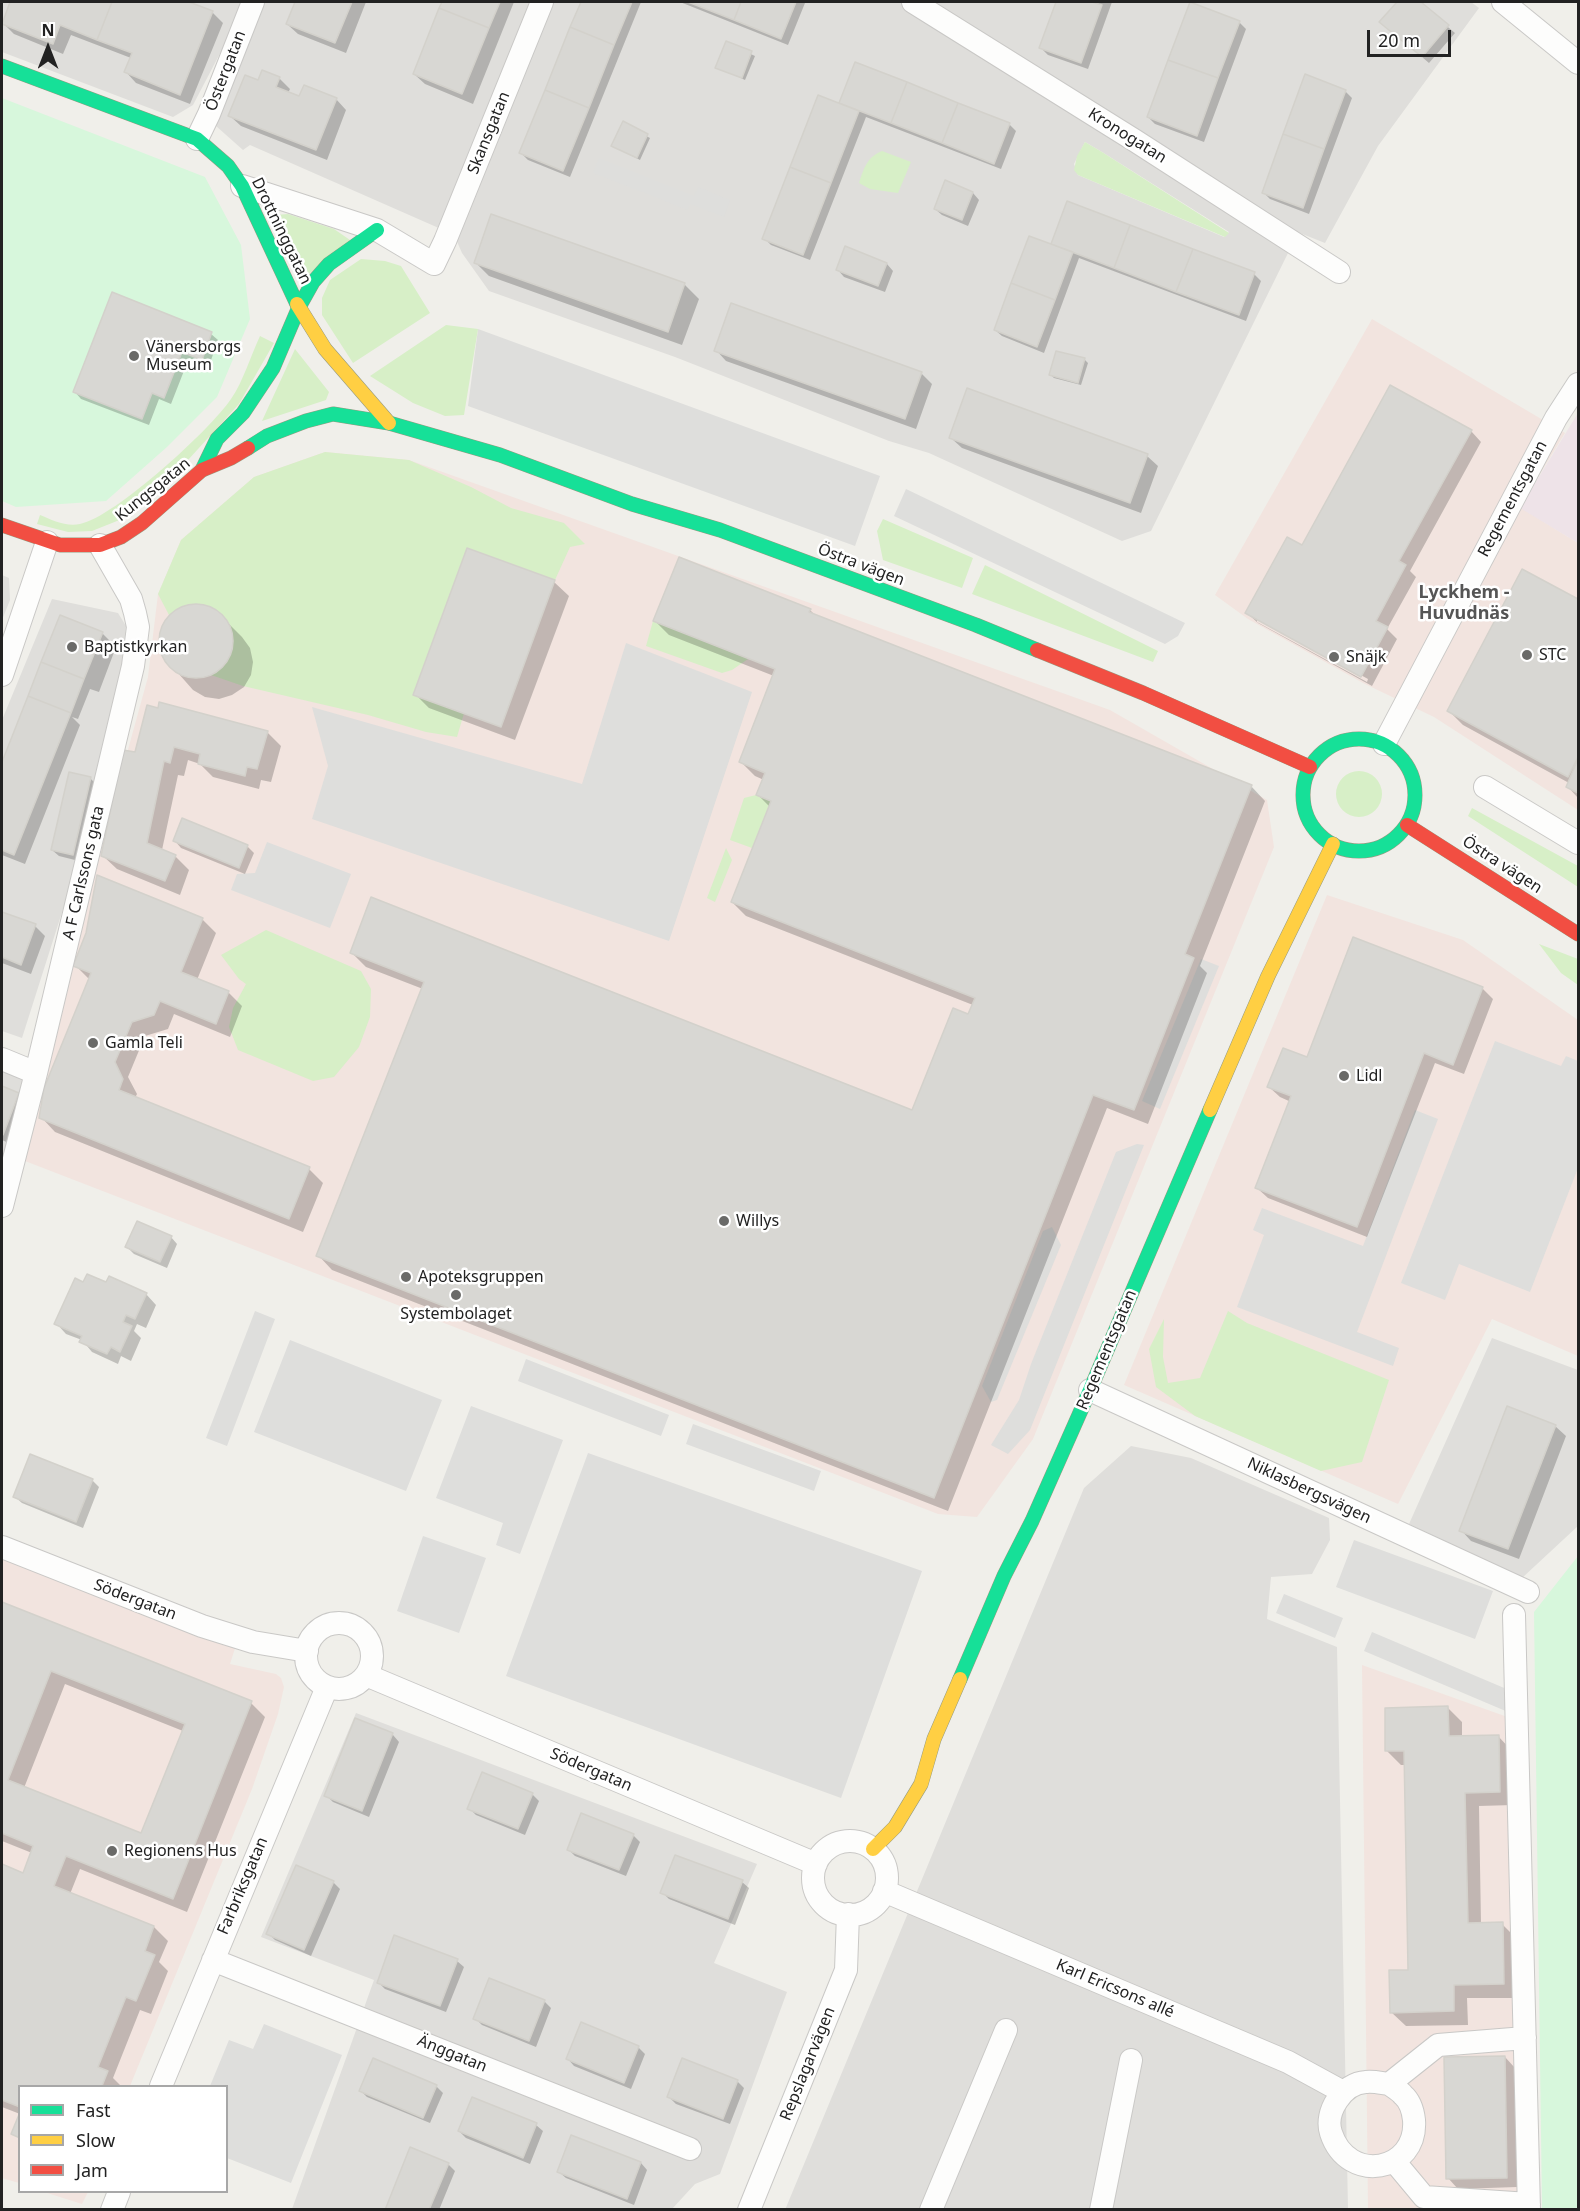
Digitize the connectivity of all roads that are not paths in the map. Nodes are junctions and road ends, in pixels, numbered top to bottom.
1 (253, 2) edge
2 (542, 2) edge
3 (913, 2) edge
4 (1503, 2) edge
5 (1578, 63) edge
6 (2, 66) edge
7 (197, 139) junction
8 (242, 186) junction
9 (376, 230) junction
10 (1339, 272) dead end
11 (299, 307) junction
12 (1578, 384) edge
13 (389, 423) junction
14 (202, 470) junction
15 (2, 525) edge
16 (47, 542) junction
17 (100, 545) junction
18 (2, 675) edge
19 (1384, 744) junction
20 (1310, 767) junction
21 (1485, 787) dead end
22 (1407, 825) junction
23 (1578, 843) edge
24 (1333, 844) junction
25 (1578, 934) edge
26 (2, 1059) edge
27 (36, 1073) junction
28 (2, 1206) edge
29 (1090, 1390) junction
30 (2, 1548) edge
31 (1528, 1592) dead end
32 (1514, 1615) dead end
33 (307, 1651) junction
34 (366, 1675) junction
35 (327, 1687) junction
36 (873, 1849) junction
37 (816, 1864) junction
38 (885, 1892) junction
39 (848, 1914) junction
40 (213, 1960) junction
41 (1006, 2030) dead end
42 (1525, 2038) junction
43 (1131, 2060) dead end
44 (1389, 2084) junction
45 (161, 2085) edge
46 (1343, 2092) junction
47 (690, 2150) dead end
48 (1394, 2161) junction
49 (119, 2193) edge
50 (1529, 2207) edge
51 (112, 2210) edge
52 (749, 2210) edge
53 (931, 2210) edge
54 (1101, 2210) edge

1 - 7 street, Östergatan
2 - 9 street, Skansgatan
3 - 10 street, Kronogatan
4 - 5 street
6 - 7 street, Drottninggatan
7 - 8 street, Drottninggatan
8 - 9 street
8 - 11 street, Drottninggatan
9 - 11 street
11 - 13 street, Drottninggatan
11 - 14 street
12 - 19 street, Regementsgatan
13 - 14 street, Kungsgatan
13 - 20 street, Östra vägen
14 - 17 street, Kungsgatan
15 - 16 street, Kungsgatan
16 - 17 street, Kungsgatan
16 - 18 street
17 - 27 street, A F Carlssons gata
19 - 20 street
19 - 22 street
20 - 24 street
21 - 23 street
22 - 24 street
22 - 25 street, Östra vägen
24 - 29 street, Regementsgatan
26 - 27 street
27 - 28 street, A F Carlssons gata
29 - 31 street, Niklasbergsvägen
29 - 36 street, Regementsgatan
30 - 33 street, Södergatan
32 - 42 street
33 - 34 street
33 - 35 street
34 - 35 street
34 - 37 street, Södergatan
35 - 40 street, Farbriksgatan
36 - 37 street
36 - 38 street
37 - 39 street
38 - 39 street
38 - 46 street, Karl Ericsons allé
39 - 52 street, Repslagarvägen
40 - 45 street, Farbriksgatan
40 - 47 street, Änggatan
41 - 53 street
42 - 44 street
42 - 50 street
43 - 54 street
44 - 46 street
44 - 48 street
46 - 48 street
48 - 50 street
49 - 51 street

